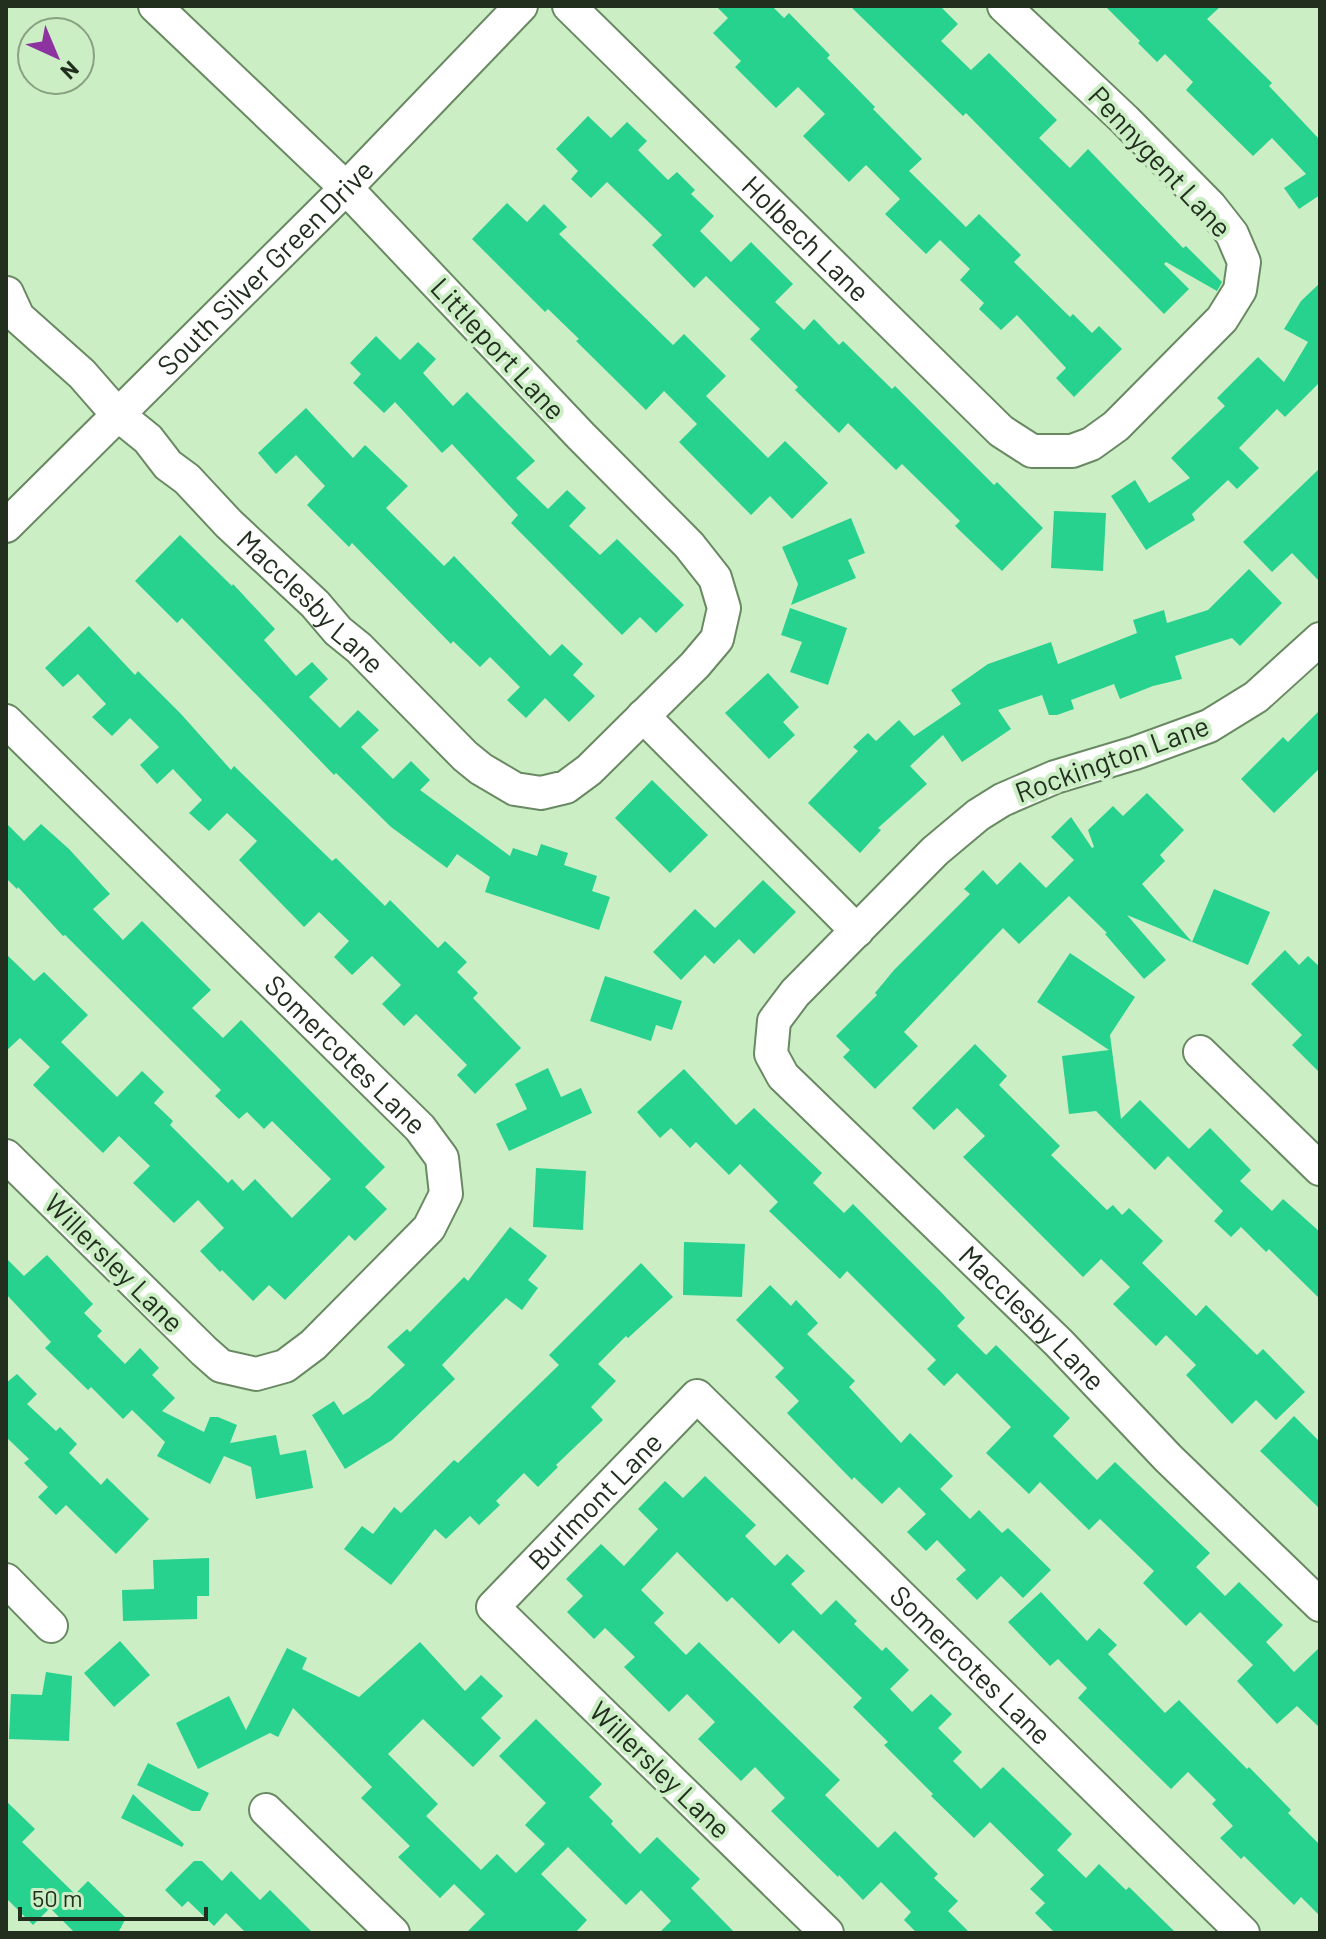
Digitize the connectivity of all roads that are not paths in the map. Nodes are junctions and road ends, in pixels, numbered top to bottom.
1 (155, 6) edge
2 (521, 6) edge
3 (569, 6) edge
4 (1004, 6) edge
5 (346, 188) junction
6 (7, 293) edge
7 (117, 414) junction
8 (1054, 451) joint
9 (6, 526) edge
10 (1320, 639) edge
11 (643, 716) junction
12 (6, 721) edge
13 (857, 931) junction
14 (774, 1021) joint
15 (1200, 1052) dead end
16 (6, 1156) edge
17 (1320, 1169) edge
18 (225, 1367) joint
19 (697, 1396) joint
20 (6, 1580) edge
21 (1320, 1605) edge
22 (493, 1607) joint
23 (51, 1626) dead end
24 (266, 1810) dead end
25 (393, 1933) edge
26 (827, 1933) edge
27 (1243, 1933) edge

1 - 5 street, Littleport Lane
2 - 5 street, South Silver Green Drive
3 - 8 street, Holbech Lane
4 - 8 street, Pennygent Lane
5 - 7 street, South Silver Green Drive
5 - 11 street, Littleport Lane
6 - 7 street, Macclesby Lane
7 - 9 street, South Silver Green Drive
7 - 11 street, Macclesby Lane
10 - 13 street, Rockington Lane
11 - 13 street
12 - 18 street, Somercotes Lane
13 - 14 street, Rockington Lane
14 - 21 street, Macclesby Lane
15 - 17 street
16 - 18 street, Willersley Lane
19 - 22 street, Burlmont Lane
19 - 27 street, Somercotes Lane
20 - 23 street
22 - 26 street, Willersley Lane
24 - 25 street

